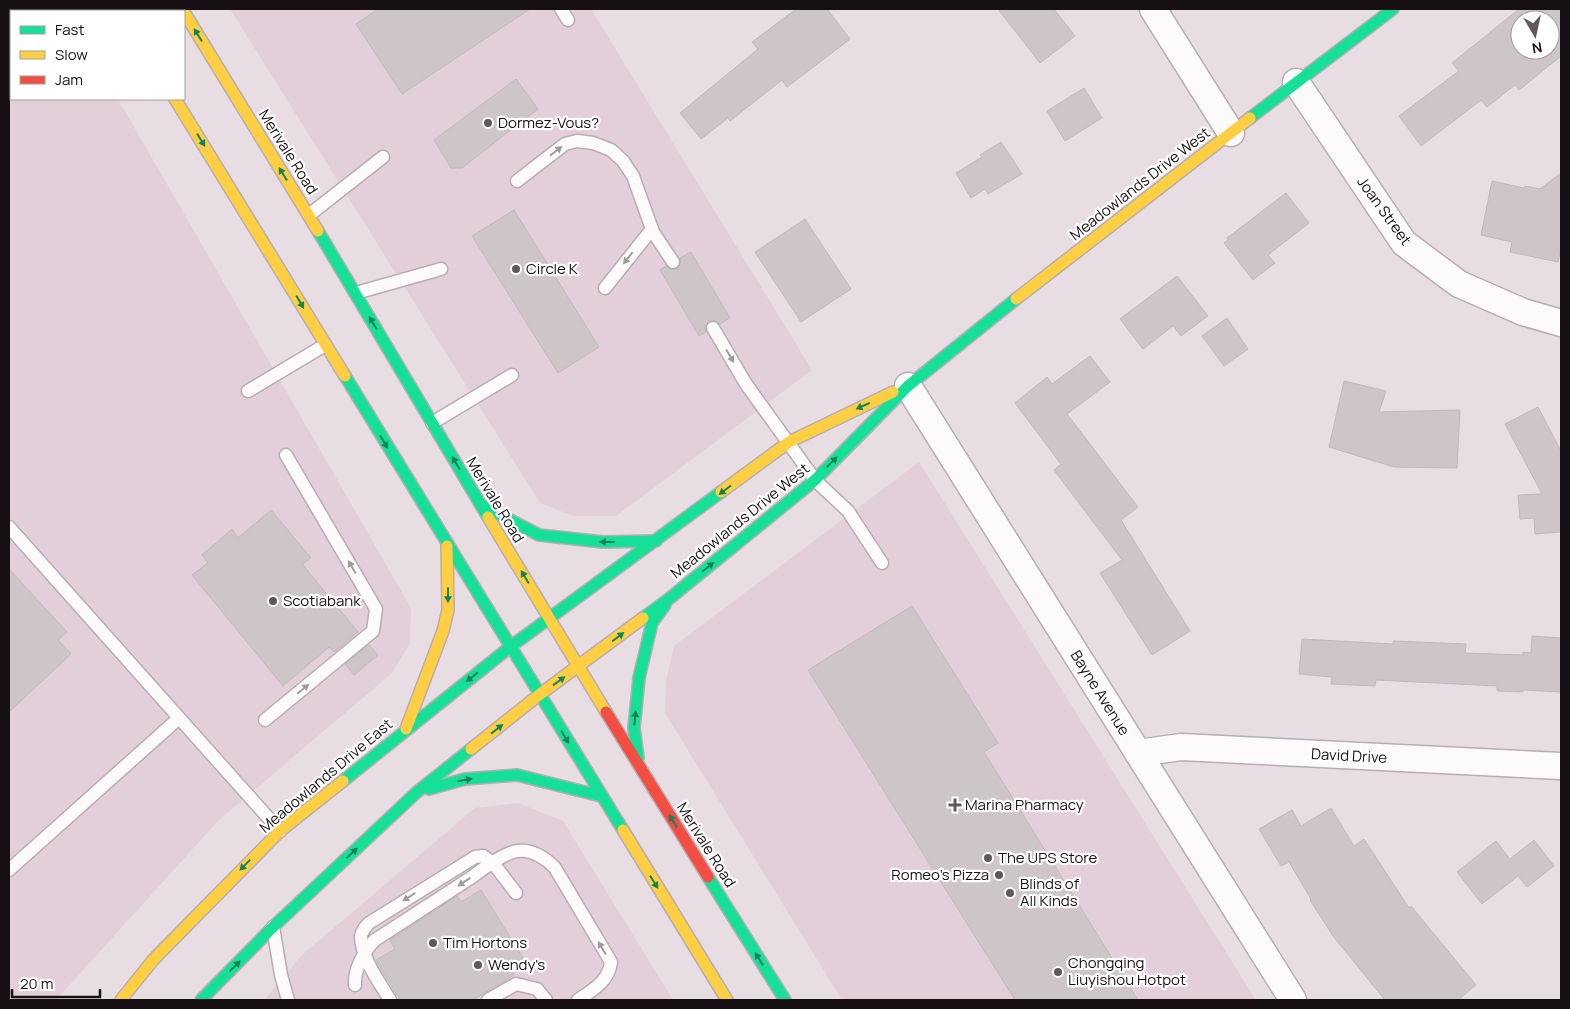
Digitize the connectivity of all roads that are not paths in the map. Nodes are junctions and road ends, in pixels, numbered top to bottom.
1 (561, 9) edge
2 (1153, 9) edge
3 (1393, 9) edge
4 (185, 14) edge
5 (568, 20) dead end
6 (1296, 82) junction
7 (176, 100) edge
8 (1231, 133) junction
9 (384, 157) dead end
10 (517, 181) dead end
11 (309, 215) junction
12 (652, 229) junction
13 (673, 262) dead end
14 (441, 269) dead end
15 (605, 288) dead end
16 (356, 294) junction
17 (1561, 324) edge
18 (712, 328) dead end
19 (325, 345) junction
20 (512, 375) dead end
21 (908, 386) junction
22 (248, 391) dead end
23 (432, 423) junction
24 (789, 442) junction
25 (286, 455) dead end
26 (815, 480) junction
27 (481, 505) junction
28 (9, 527) edge
29 (656, 541) junction
30 (448, 546) junction
31 (882, 563) dead end
32 (670, 598) junction
33 (550, 619) junction
34 (510, 647) junction
35 (579, 666) junction
36 (539, 695) junction
37 (179, 718) junction
38 (265, 720) dead end
39 (406, 729) junction
40 (1138, 753) junction
41 (639, 766) junction
42 (1561, 766) edge
43 (418, 792) junction
44 (601, 796) junction
45 (280, 831) junction
46 (494, 863) junction
47 (9, 870) edge
48 (516, 893) dead end
49 (273, 927) junction
50 (365, 952) junction
51 (355, 985) dead end
52 (580, 999) edge
53 (121, 1000) edge
54 (200, 1000) edge
55 (288, 1000) edge
56 (390, 1000) edge
57 (488, 1000) edge
58 (546, 1000) edge
59 (727, 1000) edge
60 (785, 1000) edge
61 (1293, 1000) edge

1 - 5 lane
2 - 8 street
3 - 6 main road, Meadowlands Drive West
11 -> 4 main road, Merivale Road
6 - 8 main road, Meadowlands Drive West
6 - 17 street, Joan Street
7 -> 19 main road
8 - 21 main road, Meadowlands Drive West
9 - 11 lane
10 -> 12 lane
11 - 16 main road, Merivale Road
12 - 13 lane
12 -> 15 lane
14 - 16 lane
23 -> 16 main road, Merivale Road
18 -> 24 lane
19 - 22 lane
19 -> 30 main road
20 - 23 lane
21 -> 24 main road, Meadowlands Drive West
26 -> 21 main road, Meadowlands Drive West
21 - 40 street, Bayne Avenue
27 -> 23 main road, Merivale Road
24 - 26 lane
24 -> 29 main road, Meadowlands Drive West
38 -> 25 lane
26 - 31 lane
32 -> 26 main road, Meadowlands Drive West
29 -> 27 main road
33 -> 27 main road, Merivale Road
28 - 37 lane
29 - 33 main road, Meadowlands Drive West
30 - 34 main road
30 -> 39 main road
35 -> 32 main road, Meadowlands Drive West
41 -> 32 main road
33 - 34 main road, Meadowlands Drive East
33 - 35 main road, Merivale Road
34 - 36 main road
34 -> 39 main road, Meadowlands Drive East
36 -> 35 main road
35 - 41 main road, Merivale Road
43 -> 36 main road
36 -> 44 main road
37 - 45 lane
37 - 47 lane
39 - 45 main road, Meadowlands Drive East
40 - 42 street, David Drive
40 - 61 street, Bayne Avenue
60 -> 41 main road, Merivale Road
43 -> 44 main road
49 -> 43 main road
44 -> 59 main road
45 -> 53 main road, Meadowlands Drive East
46 - 48 lane
46 -> 50 lane
46 -> 50 lane
52 -> 46 lane
54 -> 49 main road
49 - 55 lane
50 - 51 lane
50 - 56 lane
57 - 58 lane

